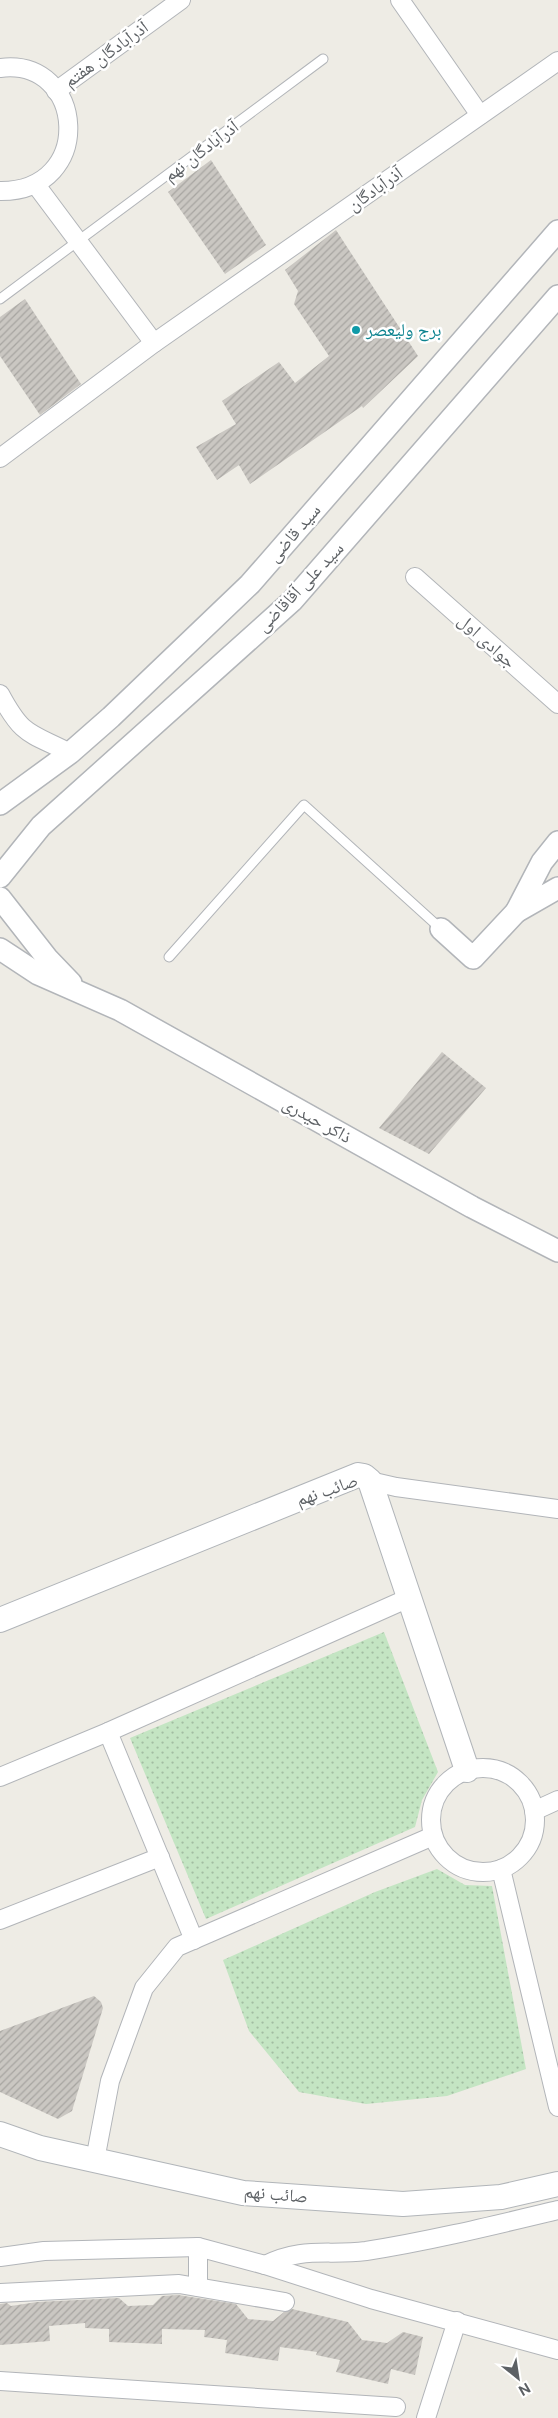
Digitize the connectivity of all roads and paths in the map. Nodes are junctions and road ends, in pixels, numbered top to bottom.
1 (181, 0) edge
2 (404, 1) edge
3 (323, 59) dead end
4 (558, 61) edge
5 (0, 68) edge
6 (56, 91) junction
7 (480, 115) junction
8 (36, 185) junction
9 (0, 191) edge
10 (558, 231) edge
11 (78, 242) junction
12 (558, 296) edge
13 (0, 299) edge
14 (154, 343) junction
15 (0, 458) edge
16 (415, 577) dead end
17 (0, 694) edge
18 (558, 704) edge
19 (70, 752) junction
20 (92, 779) junction
21 (0, 804) edge
22 (558, 842) edge
23 (0, 877) edge
24 (558, 888) edge
25 (0, 898) edge
26 (516, 912) junction
27 (441, 929) joint
28 (0, 949) edge
29 (169, 957) dead end
30 (76, 989) junction
31 (558, 1251) edge
32 (370, 1481) junction
33 (558, 1509) edge
34 (411, 1597) junction
35 (0, 1620) edge
36 (108, 1732) junction
37 (468, 1770) junction
38 (0, 1776) edge
39 (558, 1800) edge
40 (534, 1811) junction
41 (433, 1836) junction
42 (160, 1857) junction
43 (501, 1868) junction
44 (0, 1920) edge
45 (194, 1940) junction
46 (558, 2107) edge
47 (0, 2134) edge
48 (95, 2160) junction
49 (558, 2184) edge
50 (558, 2210) edge
51 (198, 2247) junction
52 (0, 2257) edge
53 (265, 2264) junction
54 (198, 2288) junction
55 (0, 2293) edge
56 (285, 2302) dead end
57 (457, 2321) junction
58 (558, 2350) edge
59 (0, 2381) edge
60 (396, 2408) dead end
61 (426, 2418) edge

1 - 6 street, آذرآبادگان هفتم
2 - 7 street
3 - 11 lane, آذرآبادگان نهم
4 - 7 street, آذرآبادگان
5 - 6 street
6 - 8 street
7 - 14 street, آذرآبادگان
8 - 9 street
8 - 11 street
10 - 19 street, سید قاضی
11 - 13 lane, آذرآبادگان نهم
11 - 14 street
12 - 20 street, سید علی آقاقاضی
14 - 15 street, آذرآبادگان
16 - 18 street, جوادی اول
17 - 19 street
19 - 20 street
19 - 21 street, سید قاضی
20 - 23 street, سید علی آقاقاضی
22 - 26 street
24 - 26 street
25 - 30 street
26 - 27 street
27 - 29 lane
28 - 30 street, ذاکر حیدری
30 - 31 street, ذاکر حیدری
32 - 33 street
32 - 34 main road, صائب نهم
32 - 35 main road, صائب نهم
34 - 36 street
34 - 37 main road, صائب نهم
36 - 38 street
36 - 42 street
37 - 40 street
37 - 41 street
39 - 40 street
40 - 43 street
41 - 43 street
41 - 45 street
42 - 44 street
42 - 45 street
43 - 46 street
45 - 48 street
47 - 48 main road, صائب نهم
48 - 49 main road, صائب نهم
50 - 53 street
51 - 52 street
51 - 53 street
51 - 54 street
53 - 57 street
54 - 55 street
54 - 56 street
57 - 58 street
57 - 61 street
59 - 60 street

